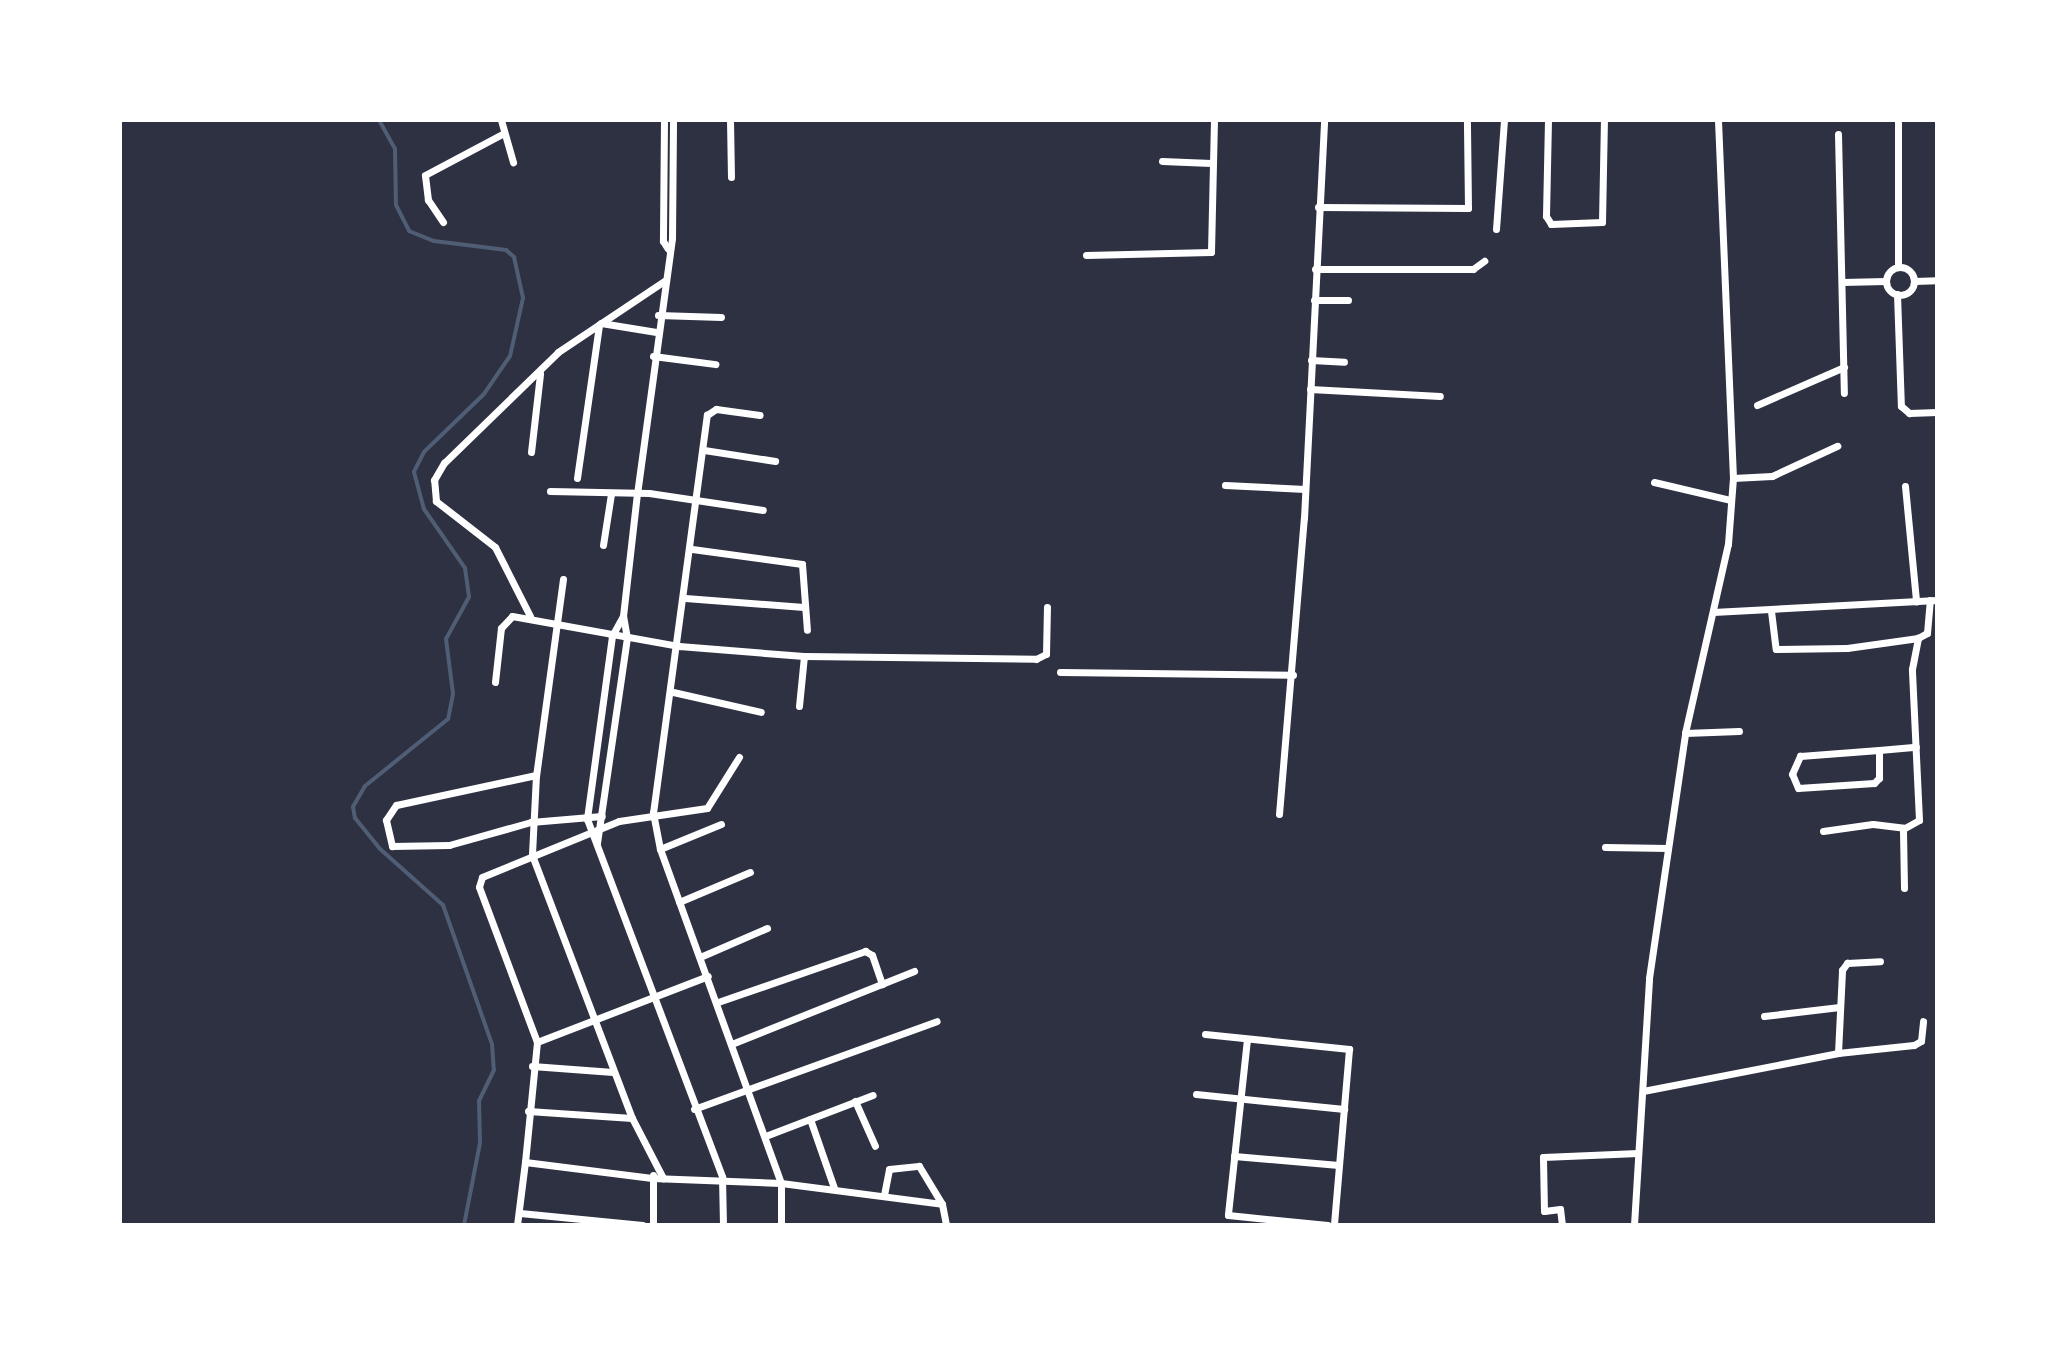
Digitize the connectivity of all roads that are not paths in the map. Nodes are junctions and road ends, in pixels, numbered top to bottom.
1 (501, 120) edge
2 (664, 120) edge
3 (673, 120) edge
4 (730, 120) edge
5 (1214, 120) edge
6 (1324, 120) edge
7 (1467, 120) edge
8 (1504, 120) edge
9 (1548, 120) edge
10 (1604, 120) edge
11 (1718, 120) edge
12 (1898, 124) edge
13 (504, 133) junction
14 (1838, 134) dead end
15 (1162, 161) dead end
16 (513, 162) dead end
17 (1211, 163) junction
18 (731, 177) dead end
19 (1318, 207) junction
20 (443, 222) dead end
21 (1496, 229) dead end
22 (668, 249) junction
23 (1086, 255) dead end
24 (1484, 261) dead end
25 (1898, 267) junction
26 (1315, 269) junction
27 (1937, 280) edge
28 (664, 281) junction
29 (1886, 281) junction
30 (1914, 281) junction
31 (1842, 282) junction
32 (1897, 294) junction
33 (1314, 300) junction
34 (1348, 300) dead end
35 (658, 315) junction
36 (721, 317) dead end
37 (600, 324) junction
38 (656, 332) junction
39 (653, 356) junction
40 (1311, 360) junction
41 (1344, 362) dead end
42 (715, 364) dead end
43 (1844, 367) junction
44 (540, 373) junction
45 (1310, 389) junction
46 (1844, 393) dead end
47 (1440, 396) dead end
48 (1757, 405) dead end
49 (1937, 412) edge
50 (760, 415) dead end
51 (1837, 446) dead end
52 (704, 450) junction
53 (531, 452) dead end
54 (775, 461) dead end
55 (577, 478) dead end
56 (1733, 478) junction
57 (1654, 482) dead end
58 (1225, 485) dead end
59 (1905, 486) dead end
60 (1305, 489) junction
61 (550, 491) dead end
62 (611, 494) junction
63 (637, 494) junction
64 (698, 499) junction
65 (1730, 500) junction
66 (763, 510) dead end
67 (603, 545) dead end
68 (692, 549) junction
69 (563, 579) dead end
70 (685, 598) junction
71 (1933, 600) edge
72 (1916, 601) junction
73 (804, 607) junction
74 (1047, 607) dead end
75 (1771, 611) junction
76 (1713, 612) junction
77 (530, 616) junction
78 (623, 616) junction
79 (558, 623) junction
80 (807, 630) dead end
81 (612, 636) junction
82 (627, 638) junction
83 (1918, 638) junction
84 (679, 646) junction
85 (804, 656) junction
86 (1060, 672) dead end
87 (1293, 675) junction
88 (495, 682) dead end
89 (673, 692) junction
90 (799, 706) dead end
91 (761, 712) dead end
92 (1739, 731) dead end
93 (1685, 733) junction
94 (1916, 747) junction
95 (1879, 750) junction
96 (739, 757) dead end
97 (536, 775) junction
98 (653, 813) junction
99 (1279, 814) dead end
100 (602, 816) junction
101 (587, 819) junction
102 (531, 822) junction
103 (721, 824) dead end
104 (601, 828) junction
105 (1905, 828) junction
106 (1823, 831) dead end
107 (591, 832) junction
108 (597, 843) junction
109 (1605, 847) dead end
110 (1668, 848) junction
111 (660, 849) junction
112 (532, 855) junction
113 (750, 872) dead end
114 (1904, 888) dead end
115 (679, 902) junction
116 (767, 928) dead end
117 (700, 957) junction
118 (1880, 961) dead end
119 (914, 971) dead end
120 (708, 976) junction
121 (882, 984) junction
122 (651, 997) junction
123 (718, 1002) junction
124 (1839, 1007) junction
125 (1764, 1016) dead end
126 (592, 1020) junction
127 (937, 1021) dead end
128 (1923, 1021) dead end
129 (1205, 1034) dead end
130 (1247, 1039) junction
131 (537, 1042) junction
132 (734, 1043) junction
133 (1838, 1053) junction
134 (532, 1066) junction
135 (613, 1072) junction
136 (750, 1089) junction
137 (1643, 1091) junction
138 (1196, 1094) dead end
139 (873, 1095) dead end
140 (1240, 1099) junction
141 (855, 1101) junction
142 (694, 1109) junction
143 (1344, 1109) junction
144 (528, 1111) junction
145 (632, 1118) junction
146 (810, 1119) junction
147 (768, 1135) junction
148 (875, 1146) dead end
149 (1638, 1153) junction
150 (1234, 1156) junction
151 (525, 1162) junction
152 (1339, 1165) junction
153 (653, 1174) junction
154 (723, 1181) junction
155 (781, 1183) junction
156 (834, 1188) junction
157 (884, 1195) junction
158 (942, 1204) junction
159 (520, 1213) junction
160 (517, 1225) edge
161 (642, 1225) edge
162 (653, 1225) edge
163 (723, 1225) edge
164 (781, 1225) edge
165 (946, 1225) edge
166 (1327, 1225) edge
167 (1334, 1225) edge
168 (1562, 1225) edge
169 (1634, 1225) edge

1 - 13 street
2 - 22 street
3 - 22 street
4 - 18 street
5 - 17 street
6 - 19 street
7 - 19 street
8 - 21 street
9 - 10 street
11 - 56 street
12 - 25 street
13 - 16 street
13 - 20 street
14 - 31 street
15 - 17 street
17 - 23 street
19 - 26 street
22 - 28 street
24 - 26 street
25 - 29 street
25 - 30 street
26 - 33 street
27 - 30 street
28 - 35 street
28 - 37 street
29 - 31 street
29 - 32 street
30 - 32 street
31 - 43 street
32 - 49 street
33 - 34 street
33 - 40 street
35 - 36 street
35 - 38 street
37 - 38 street
37 - 44 street
37 - 55 street
38 - 39 street
39 - 42 street
39 - 63 street
40 - 41 street
40 - 45 street
43 - 46 street
43 - 48 street
44 - 53 street
44 - 77 street
45 - 47 street
45 - 60 street
50 - 52 street
51 - 56 street
52 - 54 street
52 - 64 street
56 - 65 street
57 - 65 street
58 - 60 street
59 - 72 street
60 - 87 street
61 - 62 street
62 - 63 street
62 - 67 street
63 - 64 street
63 - 78 street
64 - 66 street
64 - 68 street
65 - 76 street
68 - 70 street
68 - 73 street
69 - 79 street
70 - 73 street
70 - 84 street
71 - 72 street
71 - 83 street
72 - 75 street
73 - 80 street
74 - 85 street
75 - 76 street
75 - 83 street
76 - 93 street
77 - 79 street
77 - 88 street
78 - 81 street
78 - 82 street
79 - 81 street
79 - 97 street
81 - 82 street
81 - 101 street
82 - 84 street
82 - 100 street
83 - 94 street
84 - 85 street
84 - 89 street
85 - 90 street
86 - 87 street
87 - 99 street
89 - 91 street
89 - 98 street
92 - 93 street
93 - 110 street
94 - 95 street
94 - 105 street
95 - 95 street
96 - 98 street
97 - 102 street
97 - 102 street
98 - 104 street
98 - 111 street
100 - 101 street
100 - 104 street
101 - 102 street
101 - 107 street
102 - 112 street
103 - 111 street
104 - 107 street
104 - 108 street
105 - 106 street
105 - 114 street
107 - 108 street
107 - 112 street
108 - 122 street
109 - 110 street
110 - 137 street
111 - 115 street
112 - 126 street
112 - 131 street
113 - 115 street
115 - 117 street
116 - 117 street
117 - 120 street
118 - 124 street
119 - 121 street
120 - 122 street
120 - 123 street
121 - 123 street
121 - 132 street
122 - 126 street
122 - 142 street
123 - 132 street
124 - 125 street
124 - 133 street
126 - 131 street
126 - 135 street
127 - 136 street
128 - 133 street
129 - 130 street
130 - 140 street
130 - 143 street
131 - 134 street
132 - 136 street
133 - 137 street
134 - 135 street
134 - 144 street
135 - 145 street
136 - 142 street
136 - 147 street
137 - 149 street
138 - 140 street
139 - 141 street
140 - 143 street
140 - 150 street
141 - 146 street
141 - 148 street
142 - 154 street
143 - 152 street
144 - 145 street
144 - 151 street
145 - 153 street
146 - 147 street
146 - 156 street
147 - 155 street
149 - 168 street
149 - 169 street
150 - 152 street
150 - 166 street
151 - 153 street
151 - 159 street
152 - 167 street
153 - 154 street
153 - 162 street
154 - 155 street
154 - 163 street
155 - 156 street
155 - 164 street
156 - 157 street
157 - 158 street
157 - 158 street
158 - 165 street
159 - 160 street
159 - 161 street

